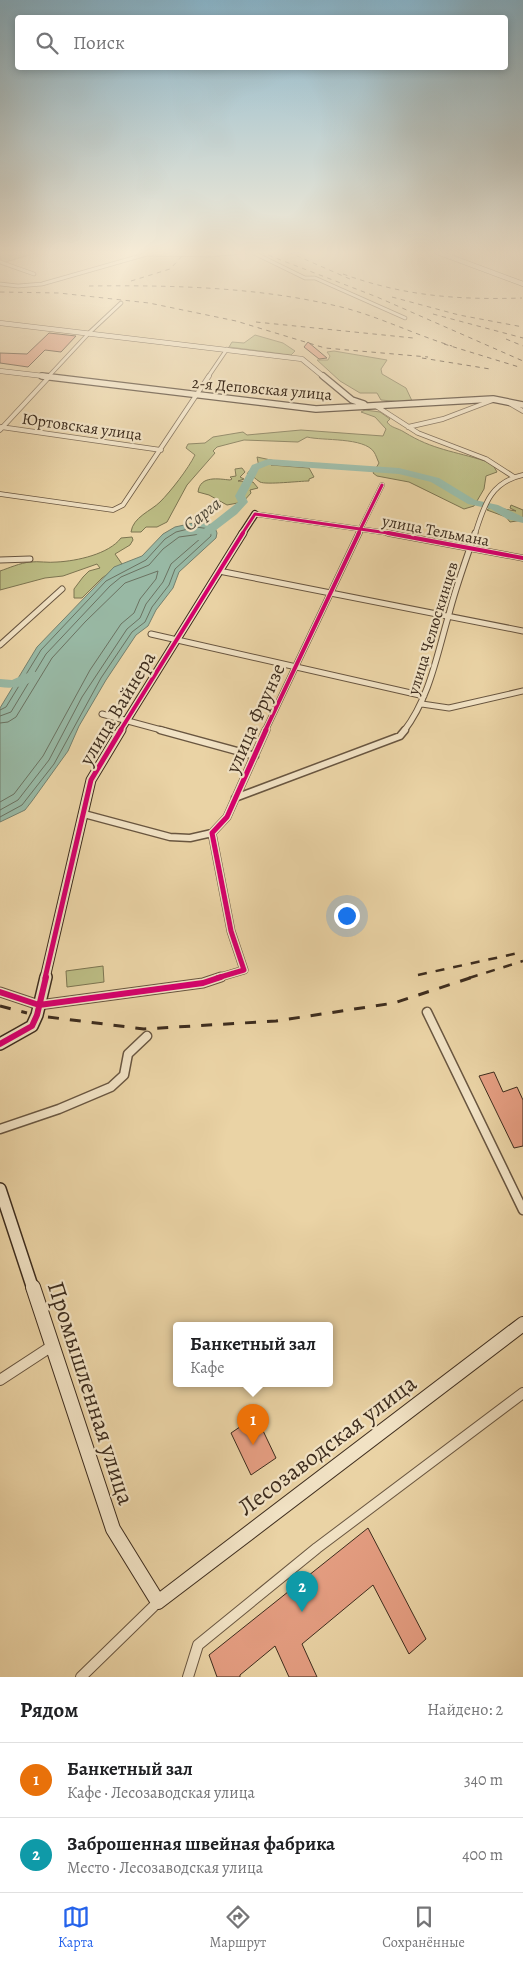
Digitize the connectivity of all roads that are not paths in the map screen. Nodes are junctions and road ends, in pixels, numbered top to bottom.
1 (73, 330) edge
2 (90, 332) junction
3 (227, 349) junction
4 (0, 371) edge
5 (50, 377) junction
6 (195, 395) junction
7 (499, 399) junction
8 (523, 405) edge
9 (376, 406) junction
10 (523, 411) edge
11 (406, 427) junction
12 (1, 428) edge
13 (161, 450) junction
14 (523, 475) edge
15 (514, 476) junction
16 (382, 485) dead end
17 (0, 494) edge
18 (256, 514) joint
19 (360, 528) junction
20 (469, 550) junction
21 (523, 558) edge
22 (30, 559) dead end
23 (0, 560) edge
24 (219, 571) junction
25 (62, 589) dead end
26 (330, 593) junction
27 (448, 616) junction
28 (523, 631) edge
29 (151, 634) dead end
30 (176, 639) junction
31 (0, 645) edge
32 (294, 666) junction
33 (523, 691) edge
34 (424, 696) junction
35 (422, 704) junction
36 (102, 714) dead end
37 (127, 722) junction
38 (255, 756) junction
39 (235, 798) junction
40 (84, 814) junction
41 (212, 833) junction
42 (0, 992) edge
43 (39, 1005) junction
44 (427, 1012) dead end
45 (32, 1026) joint
46 (147, 1036) dead end
47 (0, 1042) edge
48 (0, 1129) edge
49 (0, 1189) edge
50 (523, 1210) edge
51 (523, 1324) edge
52 (52, 1346) junction
53 (0, 1380) edge
54 (523, 1393) edge
55 (158, 1602) junction
56 (188, 1676) edge
57 (81, 1677) edge

1 - 2 street
2 - 3 street
2 - 5 street
3 - 6 street
3 - 9 street
4 - 5 street, 2-я Деповская улица
5 - 6 street, 2-я Деповская улица
5 - 12 street
6 - 9 street, 2-я Деповская улица
6 - 13 street
7 - 8 street, 2-я Деповская улица
7 - 9 street, 2-я Деповская улица
7 - 10 street
7 - 11 street
9 - 11 street
11 - 15 street
12 - 13 street, Юртовская улица
13 - 17 street
14 - 15 street
15 - 20 street, улица Челюскинцев
16 - 19 street, улица Фрунзе
18 - 19 street, улица Тельмана
18 - 24 street, улица Вайнера
19 - 20 street, улица Тельмана
19 - 26 street, улица Фрунзе
20 - 21 street, улица Тельмана
20 - 27 street, улица Челюскинцев
22 - 23 street
24 - 26 street
24 - 30 street, улица Вайнера
25 - 31 street
26 - 27 street
26 - 32 street, улица Фрунзе
27 - 28 street
27 - 34 street, улица Челюскинцев
29 - 30 street
30 - 32 street
30 - 37 street, улица Вайнера
32 - 34 street
32 - 38 street, улица Фрунзе
33 - 35 street
34 - 35 street, улица Челюскинцев
35 - 39 street, улица Челюскинцев
36 - 37 street
37 - 38 street
37 - 40 street, улица Вайнера
38 - 39 street, улица Фрунзе
39 - 41 street, улица Фрунзе
40 - 41 street
40 - 43 street, улица Вайнера
41 - 43 street
42 - 43 street
43 - 45 street, улица Вайнера
44 - 50 street
45 - 47 street
46 - 48 street
49 - 52 street, Промышленная улица
51 - 55 street, Лесозаводская улица
52 - 53 street
52 - 55 street, Промышленная улица
54 - 56 street
55 - 57 street

